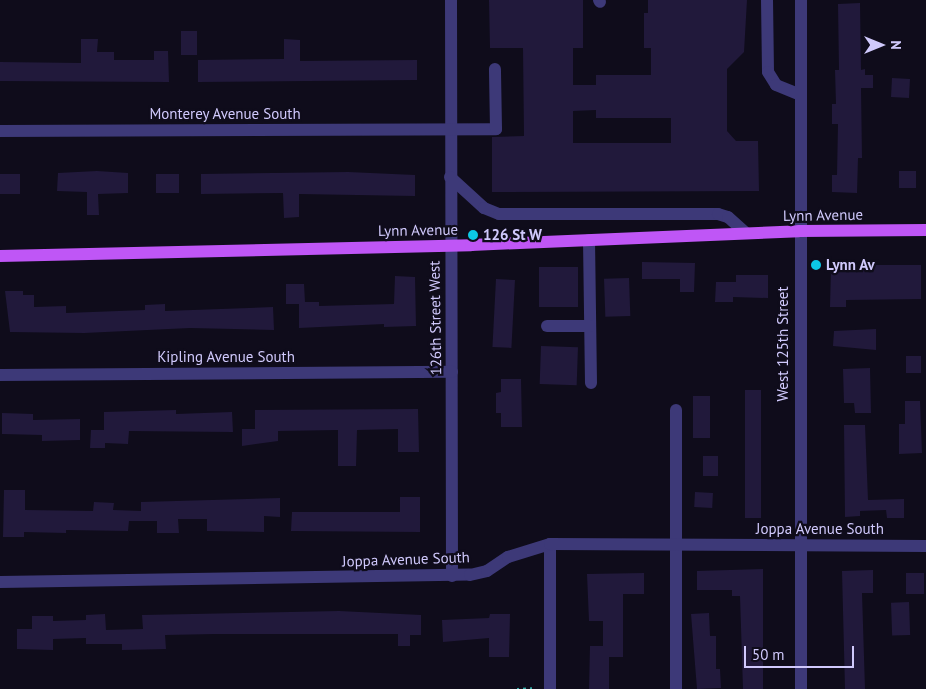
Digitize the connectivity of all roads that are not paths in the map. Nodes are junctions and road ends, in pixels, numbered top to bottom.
1 (451, 0) edge
2 (767, 0) edge
3 (801, 0) edge
4 (495, 70) dead end
5 (801, 95) junction
6 (450, 130) junction
7 (0, 131) edge
8 (450, 177) junction
9 (926, 230) edge
10 (800, 231) junction
11 (746, 233) junction
12 (589, 240) junction
13 (450, 245) junction
14 (0, 256) edge
15 (547, 326) dead end
16 (590, 326) junction
17 (452, 372) junction
18 (0, 375) edge
19 (590, 383) dead end
20 (676, 410) dead end
21 (550, 544) junction
22 (675, 545) junction
23 (799, 545) junction
24 (926, 546) edge
25 (452, 576) junction
26 (0, 582) edge
27 (550, 688) edge
28 (676, 689) edge
29 (801, 689) edge

1 - 6 street, 126th Street West
2 - 5 street
3 - 5 street, West 125th Street
4 - 6 street, Monterey Avenue South
5 - 10 street, West 125th Street
6 - 7 street, Monterey Avenue South
6 - 8 street, 126th Street West
8 - 11 street
8 - 13 street, 126th Street West
9 - 10 main road, Lynn Avenue
10 - 11 main road, Lynn Avenue
10 - 23 street, West 125th Street
11 - 12 main road, Lynn Avenue
12 - 13 main road, Lynn Avenue
12 - 16 street
13 - 14 main road, Lynn Avenue
13 - 17 street, 126th Street West
15 - 16 street
16 - 19 street
17 - 18 street, Kipling Avenue South
17 - 25 street, 126th Street West
20 - 22 street
21 - 22 street, Joppa Avenue South
21 - 25 street, Joppa Avenue South
21 - 27 street
22 - 23 street, Joppa Avenue South
22 - 28 street
23 - 24 street, Joppa Avenue South
23 - 29 street, West 125th Street
25 - 26 street, Joppa Avenue South

